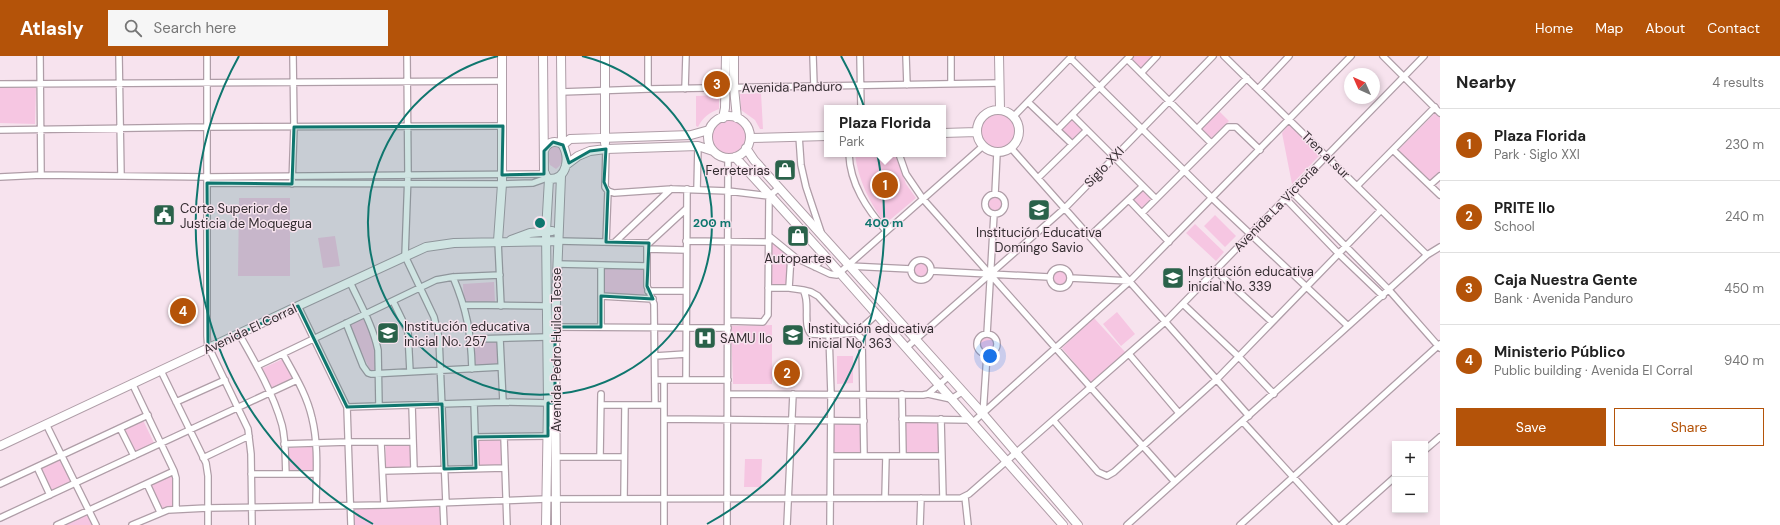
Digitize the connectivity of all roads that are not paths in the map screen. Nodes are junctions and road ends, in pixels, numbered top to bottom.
1 (40, 56) edge
2 (119, 56) edge
3 (207, 56) edge
4 (293, 56) edge
5 (407, 56) edge
6 (502, 56) edge
7 (543, 56) edge
8 (561, 56) edge
9 (604, 56) edge
10 (648, 56) edge
11 (686, 56) edge
12 (726, 56) edge
13 (734, 56) edge
14 (813, 56) edge
15 (860, 56) edge
16 (906, 56) edge
17 (951, 56) edge
18 (999, 56) edge
19 (1157, 56) edge
20 (1213, 56) edge
21 (1224, 56) edge
22 (1289, 56) edge
23 (1351, 56) edge
24 (1383, 56) edge
25 (1424, 56) edge
26 (1071, 57) edge
27 (1128, 58) edge
28 (1141, 73) junction
29 (1404, 76) junction
30 (1247, 78) junction
31 (294, 81) junction
32 (407, 81) junction
33 (502, 81) junction
34 (208, 82) junction
35 (999, 83) junction
36 (0, 84) edge
37 (40, 84) junction
38 (119, 84) junction
39 (907, 84) junction
40 (951, 84) junction
41 (814, 86) junction
42 (861, 86) junction
43 (1099, 87) junction
44 (730, 88) junction
45 (648, 89) junction
46 (685, 89) junction
47 (1258, 89) junction
48 (604, 91) junction
49 (562, 92) junction
50 (1170, 101) junction
51 (1028, 102) junction
52 (862, 105) edge
53 (1435, 107) junction
54 (1000, 109) junction
55 (1440, 113) edge
56 (1072, 115) junction
57 (1014, 116) junction
58 (723, 118) junction
59 (737, 118) junction
60 (1290, 120) junction
61 (503, 126) junction
62 (208, 127) junction
63 (294, 127) junction
64 (407, 127) junction
65 (40, 128) junction
66 (120, 129) junction
67 (1142, 129) junction
68 (1197, 129) junction
69 (0, 130) edge
70 (709, 130) junction
71 (1058, 130) junction
72 (1087, 130) junction
73 (977, 132) junction
74 (946, 133) edge
75 (799, 136) junction
76 (824, 136) edge
77 (605, 138) junction
78 (750, 138) junction
79 (1211, 143) junction
80 (562, 144) junction
81 (1072, 144) junction
82 (698, 146) junction
83 (983, 146) junction
84 (746, 148) junction
85 (1011, 148) junction
86 (606, 149) junction
87 (1260, 150) junction
88 (1393, 150) junction
89 (544, 151) junction
90 (713, 151) junction
91 (997, 153) junction
92 (1326, 156) junction
93 (849, 157) edge
94 (900, 157) edge
95 (1114, 157) junction
96 (732, 158) junction
97 (566, 165) junction
98 (1184, 170) junction
99 (408, 174) junction
100 (41, 175) junction
101 (502, 175) junction
102 (120, 176) junction
103 (292, 176) junction
104 (560, 176) junction
105 (1440, 176) edge
106 (0, 177) edge
107 (207, 177) junction
108 (547, 177) junction
109 (1038, 178) junction
110 (206, 183) junction
111 (408, 183) junction
112 (292, 184) junction
113 (502, 184) junction
114 (1430, 185) junction
115 (1143, 186) junction
116 (1357, 186) junction
117 (779, 188) junction
118 (672, 189) junction
119 (687, 189) junction
120 (697, 190) junction
121 (608, 191) junction
122 (728, 191) junction
123 (1292, 192) junction
124 (995, 194) junction
125 (1440, 195) edge
126 (770, 196) junction
127 (1212, 198) junction
128 (1285, 198) junction
129 (923, 199) junction
130 (1156, 199) junction
131 (1129, 200) junction
132 (1065, 208) junction
133 (686, 209) junction
134 (1381, 210) junction
135 (1142, 213) junction
136 (994, 214) junction
137 (546, 230) junction
138 (558, 230) junction
139 (886, 231) junction
140 (1251, 234) junction
141 (1090, 236) junction
142 (769, 239) junction
143 (825, 239) junction
144 (686, 240) junction
145 (498, 241) junction
146 (508, 241) junction
147 (547, 241) junction
148 (558, 241) junction
149 (728, 241) junction
150 (606, 242) junction
151 (615, 242) junction
152 (1169, 242) junction
153 (649, 243) junction
154 (1440, 246) edge
155 (1346, 247) junction
156 (646, 250) junction
157 (686, 250) junction
158 (1339, 254) junction
159 (791, 255) junction
160 (1427, 255) junction
161 (405, 256) junction
162 (825, 256) junction
163 (557, 264) junction
164 (600, 265) junction
165 (647, 266) junction
166 (848, 266) junction
167 (815, 267) junction
168 (911, 269) junction
169 (1215, 270) junction
170 (932, 271) junction
171 (840, 273) junction
172 (991, 274) junction
173 (500, 275) junction
174 (453, 277) junction
175 (1049, 277) junction
176 (1070, 278) junction
177 (350, 282) junction
178 (1130, 282) junction
179 (1307, 287) junction
180 (420, 288) junction
181 (768, 288) junction
182 (789, 288) junction
183 (803, 290) junction
184 (1389, 290) junction
185 (648, 291) junction
186 (686, 291) junction
187 (600, 296) junction
188 (1383, 296) junction
189 (653, 299) junction
190 (393, 301) junction
191 (1183, 304) junction
192 (464, 305) junction
193 (298, 306) junction
194 (501, 306) junction
195 (546, 306) junction
196 (365, 314) junction
197 (876, 315) junction
198 (728, 321) junction
199 (1166, 321) junction
200 (1272, 322) junction
201 (346, 323) junction
202 (1348, 326) junction
203 (551, 327) junction
204 (601, 327) junction
205 (654, 328) junction
206 (686, 328) junction
207 (728, 328) junction
208 (854, 333) junction
209 (239, 334) junction
210 (987, 334) junction
211 (829, 335) junction
212 (547, 337) junction
213 (314, 338) junction
214 (500, 338) junction
215 (472, 339) junction
216 (915, 340) junction
217 (1439, 346) edge
218 (906, 348) junction
219 (1057, 348) junction
220 (208, 349) junction
221 (283, 354) junction
222 (686, 354) junction
223 (987, 354) junction
224 (1129, 354) junction
225 (655, 356) junction
226 (1239, 358) junction
227 (257, 366) junction
228 (502, 367) junction
229 (472, 369) junction
230 (161, 370) junction
231 (440, 370) junction
232 (410, 372) junction
233 (378, 373) junction
234 (948, 378) junction
235 (1217, 379) junction
236 (225, 380) junction
237 (297, 380) junction
238 (655, 380) junction
239 (664, 380) junction
240 (686, 380) junction
241 (728, 380) junction
242 (132, 383) junction
243 (938, 385) junction
244 (1091, 388) junction
245 (962, 392) junction
246 (269, 393) junction
247 (601, 394) dead end
248 (728, 394) junction
249 (792, 394) junction
250 (831, 394) junction
251 (864, 394) junction
252 (902, 394) junction
253 (928, 394) junction
254 (1274, 394) junction
255 (951, 399) junction
256 (176, 402) junction
257 (503, 402) junction
258 (474, 403) junction
259 (552, 403) junction
260 (442, 404) junction
261 (412, 405) junction
262 (601, 405) junction
263 (625, 405) junction
264 (655, 405) junction
265 (664, 405) junction
266 (379, 406) junction
267 (238, 407) junction
268 (347, 407) junction
269 (1179, 413) junction
270 (983, 414) junction
271 (148, 415) junction
272 (1248, 416) junction
273 (902, 418) junction
274 (941, 419) junction
275 (664, 420) junction
276 (728, 420) junction
277 (792, 420) junction
278 (831, 420) junction
279 (864, 421) junction
280 (1054, 421) junction
281 (970, 422) junction
282 (1243, 422) junction
283 (46, 424) junction
284 (120, 428) junction
285 (190, 430) junction
286 (249, 436) junction
287 (548, 436) junction
288 (475, 437) junction
289 (504, 437) junction
290 (1440, 437) edge
291 (348, 442) junction
292 (382, 442) junction
293 (413, 442) junction
294 (315, 443) junction
295 (160, 444) junction
296 (284, 444) junction
297 (1143, 445) junction
298 (0, 446) edge
299 (1428, 447) edge
300 (1016, 452) junction
301 (63, 456) junction
302 (134, 456) junction
303 (831, 456) junction
304 (864, 456) junction
305 (886, 456) junction
306 (903, 456) junction
307 (942, 456) junction
308 (556, 457) junction
309 (600, 457) junction
310 (624, 457) junction
311 (203, 458) junction
312 (1007, 461) junction
313 (37, 467) junction
314 (476, 468) junction
315 (505, 468) junction
316 (444, 469) junction
317 (414, 470) junction
318 (174, 471) junction
319 (383, 471) junction
320 (251, 474) junction
321 (286, 474) junction
322 (316, 474) junction
323 (1293, 477) junction
324 (1392, 480) edge
325 (1174, 481) junction
326 (76, 482) junction
327 (0, 484) edge
328 (147, 484) junction
329 (50, 495) junction
330 (965, 497) junction
331 (624, 498) junction
332 (664, 498) junction
333 (728, 498) junction
334 (831, 498) junction
335 (885, 498) junction
336 (921, 498) junction
337 (943, 498) junction
338 (546, 499) junction
339 (556, 499) junction
340 (789, 499) junction
341 (506, 501) junction
342 (445, 503) junction
343 (351, 505) junction
344 (384, 505) junction
345 (316, 506) junction
346 (252, 507) junction
347 (207, 508) junction
348 (176, 509) junction
349 (89, 510) junction
350 (160, 512) junction
351 (0, 518) edge
352 (61, 524) edge
353 (96, 525) edge
354 (132, 525) edge
355 (208, 525) edge
356 (252, 525) edge
357 (351, 525) edge
358 (444, 525) edge
359 (507, 525) edge
360 (546, 525) edge
361 (556, 525) edge
362 (664, 525) edge
363 (727, 525) edge
364 (787, 525) edge
365 (830, 525) edge
366 (920, 525) edge
367 (968, 525) edge
368 (1063, 525) edge
369 (1078, 525) edge
370 (1127, 525) edge
371 (1240, 525) edge
372 (1337, 525) edge
373 (1341, 525) edge

1 - 37 street
2 - 38 street
3 - 34 street
4 - 31 street
5 - 32 street
6 - 33 street
7 - 89 street
8 - 49 street
9 - 48 street
10 - 45 street
11 - 46 street
12 - 44 street
13 - 44 street
14 - 41 street
15 - 42 street
16 - 39 street
17 - 40 street
18 - 35 street
19 - 28 street
20 - 50 street, Siglo XXI
21 - 30 street, Tren al sur
22 - 47 street
23 - 60 street
24 - 29 street
25 - 29 street, Avenida La Victoria
26 - 43 street
26 - 51 street
27 - 28 street
27 - 43 street
28 - 50 street
29 - 53 street
29 - 92 street, Avenida La Victoria
30 - 47 street, Tren al sur
30 - 68 street
31 - 32 street
31 - 34 street
31 - 63 street
32 - 33 street
32 - 64 street
33 - 61 street
34 - 38 street
34 - 62 street
35 - 40 street, Avenida Panduro
35 - 54 street
36 - 37 street
37 - 38 street
37 - 65 street
38 - 66 street
39 - 40 street, Avenida Panduro
39 - 42 street, Avenida Panduro
41 - 42 street, Avenida Panduro
41 - 44 street, Avenida Panduro
42 - 52 street
43 - 56 street
43 - 67 street
44 - 46 street, Avenida Panduro
44 - 58 street
44 - 59 street
45 - 46 street, Avenida Panduro
45 - 48 street, Avenida Panduro
47 - 60 street, Tren al sur
48 - 49 street, Avenida Panduro
48 - 77 street
49 - 80 street
50 - 67 street, Siglo XXI
50 - 68 street
51 - 57 street
51 - 71 street
53 - 55 street
53 - 88 street
54 - 57 street
54 - 73 street
56 - 71 street
56 - 72 street
57 - 85 street
58 - 59 street
58 - 70 street
59 - 78 street
60 - 87 street
60 - 92 street, Tren al sur
61 - 64 street
61 - 101 street
62 - 63 street
62 - 66 street
62 - 107 street
63 - 64 street
63 - 103 street
64 - 99 street
65 - 66 street
65 - 69 street
65 - 100 street
66 - 102 street
67 - 95 street, Siglo XXI
67 - 98 street
68 - 79 street
70 - 77 street
70 - 90 street
71 - 81 street
72 - 81 street
72 - 95 street
73 - 74 street
73 - 83 street
75 - 76 street
75 - 78 street
75 - 143 street
77 - 80 street
77 - 86 street
78 - 84 street
79 - 87 street
79 - 98 street
80 - 89 street
80 - 97 street
81 - 109 street
82 - 86 street
82 - 90 street
82 - 120 street
83 - 91 street
83 - 129 street
84 - 96 street
84 - 117 street
85 - 91 street
85 - 109 street
86 - 97 street
86 - 121 street
87 - 127 street
88 - 114 street
88 - 116 street
89 - 108 street, Avenida Pedro Huilca Tecse
90 - 96 street
91 - 124 street
92 - 116 street, Tren al sur
92 - 123 street, Avenida La Victoria
93 - 139 street
94 - 129 street
95 - 115 street
95 - 132 street, Siglo XXI
96 - 122 street
96 - 126 street
97 - 104 street
98 - 127 street
98 - 130 street
99 - 101 street
99 - 103 street
99 - 111 street
100 - 102 street
100 - 106 street
101 - 108 street
101 - 113 street
102 - 107 street
103 - 107 street
103 - 112 street
104 - 108 street
104 - 138 street, Avenida Pedro Huilca Tecse
105 - 114 street
107 - 110 street
108 - 113 street
108 - 137 street, Avenida Pedro Huilca Tecse
109 - 132 street
110 - 112 street
110 - 220 street
111 - 112 street
111 - 113 street
111 - 161 street
113 - 145 street
114 - 125 street
115 - 130 street
115 - 131 street
116 - 134 street, Tren al sur
117 - 126 street
117 - 143 street
118 - 119 street
118 - 121 street
118 - 151 street
119 - 120 street
119 - 133 street
120 - 122 street
121 - 150 street
122 - 126 street
122 - 149 street
123 - 128 street, Avenida La Victoria
123 - 155 street
124 - 136 street
124 - 136 street
126 - 142 street
126 - 162 street
127 - 140 street
127 - 152 street
128 - 140 street, Avenida La Victoria
128 - 158 street
129 - 139 street
129 - 172 street
130 - 135 street
131 - 135 street
131 - 141 street
132 - 141 street
132 - 172 street, Siglo XXI
133 - 144 street
133 - 153 street
134 - 155 street
134 - 160 street, Tren al sur
135 - 152 street
136 - 172 street
137 - 138 street, Avenida El Corral
137 - 146 street, Avenida El Corral
137 - 147 street, Avenida Pedro Huilca Tecse
138 - 148 street, Avenida Pedro Huilca Tecse
139 - 166 street
140 - 169 street, Avenida La Victoria
140 - 179 street
141 - 178 street
142 - 149 street
142 - 159 street
142 - 181 street
143 - 166 street
144 - 149 street
144 - 157 street
145 - 146 street, Avenida El Corral
145 - 161 street, Avenida El Corral
145 - 173 street
146 - 147 street, Avenida El Corral
147 - 148 street, Avenida El Corral
147 - 195 street, Avenida Pedro Huilca Tecse
148 - 150 street
148 - 163 street, Avenida Pedro Huilca Tecse
149 - 198 street
150 - 151 street
151 - 153 street
152 - 178 street
153 - 156 street
154 - 160 street
155 - 158 street
155 - 184 street
156 - 157 street
156 - 165 street
157 - 186 street
158 - 179 street
158 - 188 street
159 - 167 street
159 - 182 street
160 - 184 street
161 - 177 street, Avenida El Corral
161 - 180 street
162 - 167 street
162 - 171 street
163 - 164 street
163 - 203 street, Avenida Pedro Huilca Tecse
164 - 165 street
164 - 187 street
165 - 185 street
166 - 168 street
166 - 171 street
166 - 216 street
167 - 171 street
168 - 170 street
168 - 170 street
169 - 191 street, Avenida La Victoria
169 - 200 street
170 - 172 street
171 - 197 street
172 - 175 street
172 - 210 street
172 - 216 street, Siglo XXI
172 - 219 street
173 - 174 street
173 - 194 street
174 - 180 street
174 - 192 street
175 - 176 street
175 - 176 street
176 - 178 street
177 - 193 street, Avenida El Corral
177 - 196 street
178 - 199 street
178 - 219 street
179 - 200 street
179 - 202 street
180 - 190 street
180 - 231 street
181 - 182 street
181 - 198 street
182 - 183 street
183 - 208 street
183 - 211 street
184 - 188 street
184 - 217 street
185 - 186 street
185 - 189 street
186 - 206 street
187 - 189 street
187 - 204 street
188 - 202 street
189 - 205 street
190 - 196 street
190 - 232 street
191 - 199 street, Avenida La Victoria
191 - 226 street
192 - 194 street
192 - 215 street
193 - 209 street, Avenida El Corral
193 - 213 street
194 - 195 street
195 - 203 street, Avenida Pedro Huilca Tecse
196 - 201 street
196 - 233 street
197 - 208 street
197 - 218 street
198 - 207 street
199 - 224 street, Avenida La Victoria
199 - 235 street
200 - 226 street
201 - 213 street
201 - 233 street
202 - 254 street
203 - 204 street
203 - 212 street, Avenida Pedro Huilca Tecse
203 - 259 street, Avenida Pedro Huilca Tecse
204 - 205 street
205 - 206 street
205 - 225 street
206 - 207 street
206 - 222 street
207 - 241 street
208 - 211 street
208 - 251 street
209 - 220 street, Avenida El Corral
209 - 227 street
210 - 223 street
210 - 223 street
211 - 250 street
212 - 214 street
212 - 259 street, Avenida Pedro Huilca Tecse
213 - 221 street
213 - 268 street
214 - 215 street
214 - 228 street
215 - 229 street
216 - 218 street, Siglo XXI
216 - 234 street
217 - 323 street
218 - 243 street
219 - 244 street
219 - 270 street
220 - 230 street, Avenida El Corral
220 - 236 street
221 - 227 street
221 - 237 street
222 - 225 street
222 - 240 street
223 - 270 street
224 - 244 street, Avenida La Victoria
224 - 269 street
225 - 238 street
226 - 235 street
226 - 254 street
227 - 246 street
228 - 229 street
228 - 257 street
229 - 231 street
230 - 242 street, Avenida El Corral
230 - 256 street
231 - 232 street
231 - 260 street
232 - 233 street
233 - 266 street
234 - 243 street
234 - 245 street
235 - 269 street
235 - 272 street
236 - 256 street
236 - 267 street
237 - 246 street
237 - 294 street
238 - 239 street
238 - 264 street
239 - 240 street
239 - 265 street
240 - 241 street
241 - 248 street
242 - 271 street
242 - 283 street, Avenida El Corral
243 - 253 street
243 - 255 street
244 - 280 street, Avenida La Victoria
244 - 297 street
245 - 255 street
245 - 270 street
246 - 267 street
246 - 296 street
247 - 262 street
248 - 249 street
248 - 276 street
249 - 250 street
249 - 277 street
250 - 251 street
250 - 278 street
251 - 252 street
251 - 279 street
252 - 253 street
252 - 273 street
253 - 255 street
254 - 272 street
255 - 281 street
256 - 285 street
257 - 258 street
257 - 259 street
258 - 260 street
258 - 288 street
259 - 287 street, Avenida Pedro Huilca Tecse
259 - 308 street, Avenida Pedro Huilca Tecse
260 - 261 street
260 - 316 street
261 - 266 street
261 - 293 street
262 - 263 street
262 - 309 street
263 - 264 street
263 - 310 street
264 - 265 street
265 - 275 street
266 - 268 street
267 - 285 street
267 - 286 street
268 - 291 street
269 - 297 street
270 - 281 street
270 - 300 street
271 - 284 street
271 - 295 street
272 - 282 street
273 - 274 street
273 - 306 street
274 - 281 street
274 - 307 street
275 - 276 street
275 - 332 street
276 - 277 street
276 - 333 street
277 - 278 street
277 - 340 street
278 - 279 street
278 - 303 street
279 - 304 street
280 - 297 street
280 - 300 street, Avenida La Victoria
281 - 312 street
282 - 323 street
282 - 325 street
283 - 298 street, Avenida El Corral
283 - 301 street
284 - 301 street
284 - 302 street
285 - 295 street
285 - 311 street
286 - 311 street
286 - 320 street
287 - 289 street
287 - 338 street, Avenida Pedro Huilca Tecse
288 - 289 street
288 - 314 street
289 - 315 street
290 - 299 street
291 - 292 street
291 - 294 street
291 - 343 street
292 - 293 street
292 - 319 street
293 - 317 street
294 - 296 street
294 - 322 street
295 - 302 street
295 - 318 street
296 - 321 street
297 - 325 street
300 - 312 street, Avenida La Victoria
300 - 369 street
301 - 313 street
301 - 326 street
302 - 326 street
303 - 304 street
303 - 334 street
304 - 305 street
305 - 306 street
305 - 335 street
306 - 307 street
307 - 337 street
308 - 309 street
308 - 339 street, Avenida Pedro Huilca Tecse
309 - 310 street
310 - 331 street
311 - 347 street
312 - 330 street, Avenida La Victoria
312 - 368 street
313 - 327 street
313 - 329 street
314 - 315 street
314 - 316 street
315 - 341 street
316 - 317 street
316 - 342 street
317 - 319 street
318 - 328 street
318 - 348 street
319 - 344 street
320 - 321 street
320 - 346 street
321 - 322 street
322 - 345 street
323 - 371 street
323 - 372 street
324 - 373 street
325 - 370 street
326 - 329 street
326 - 349 street
328 - 349 street
328 - 350 street
329 - 351 street
330 - 337 street
330 - 367 street
331 - 332 street
331 - 339 street
332 - 333 street
332 - 362 street
333 - 340 street
333 - 363 street
334 - 335 street
334 - 340 street
334 - 365 street
335 - 336 street
336 - 337 street
336 - 366 street
338 - 339 street
338 - 341 street
338 - 360 street, Avenida Pedro Huilca Tecse
339 - 361 street, Avenida Pedro Huilca Tecse
340 - 364 street
341 - 342 street
341 - 359 street
342 - 344 street
342 - 358 street
343 - 344 street
343 - 345 street
343 - 357 street
345 - 346 street
346 - 347 street
346 - 356 street
347 - 348 street
347 - 355 street
348 - 350 street
349 - 352 street
349 - 353 street
350 - 354 street

